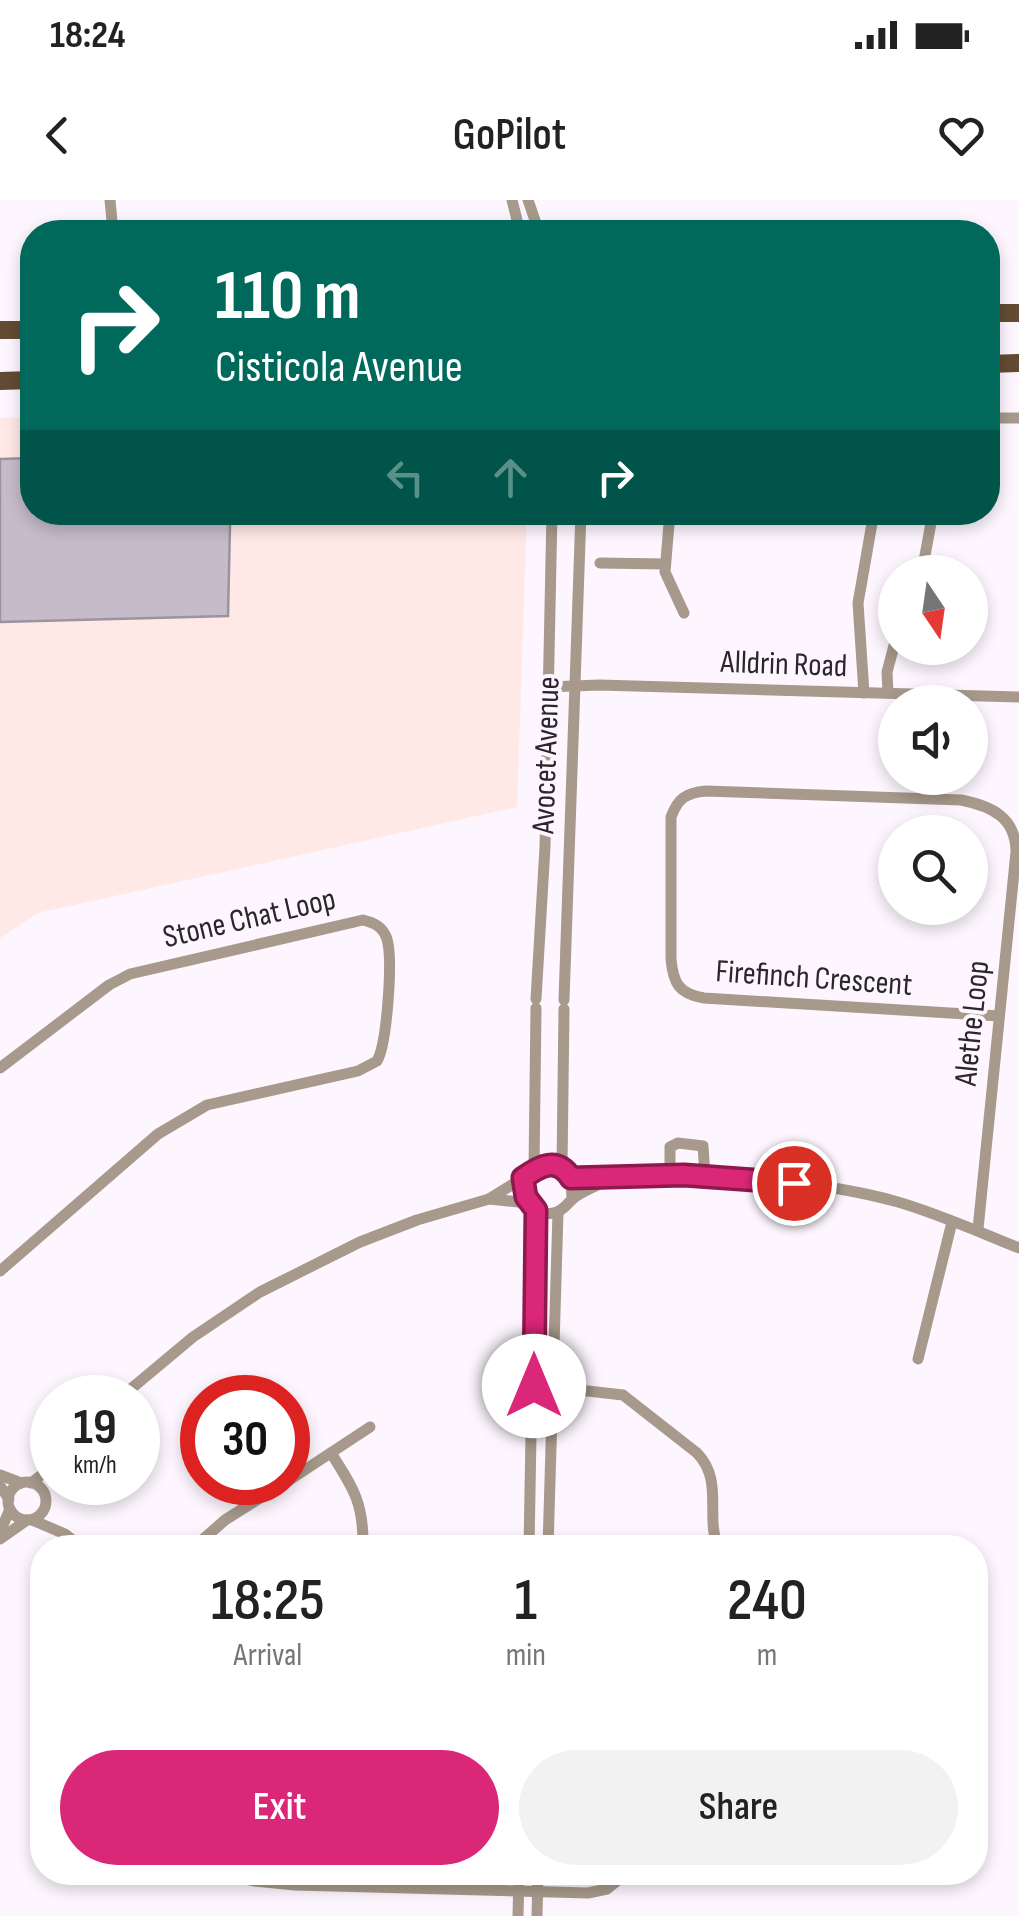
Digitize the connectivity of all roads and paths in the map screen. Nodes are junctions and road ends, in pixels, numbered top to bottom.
1 (552, 525) edge
2 (581, 525) edge
3 (669, 525) edge
4 (872, 525) edge
5 (931, 525) edge
6 (925, 555) edge
7 (600, 562) dead end
8 (665, 564) junction
9 (684, 614) dead end
10 (576, 686) junction
11 (548, 687) junction
12 (864, 692) junction
13 (878, 693) edge
14 (988, 696) edge
15 (1019, 697) edge
16 (1010, 822) joint
17 (999, 1016) junction
18 (0, 1068) edge
19 (562, 1168) junction
20 (528, 1173) junction
21 (670, 1176) junction
22 (704, 1176) junction
23 (571, 1178) junction
24 (612, 1178) junction
25 (572, 1198) junction
26 (489, 1199) junction
27 (532, 1206) junction
28 (558, 1212) junction
29 (952, 1222) junction
30 (978, 1230) junction
31 (1019, 1248) edge
32 (0, 1271) edge
33 (918, 1359) dead end
34 (147, 1375) edge
35 (534, 1386) junction
36 (552, 1386) junction
37 (370, 1427) dead end
38 (331, 1454) junction
39 (310, 1467) edge
40 (0, 1475) edge
41 (30, 1481) edge
42 (26, 1483) junction
43 (30, 1484) edge
44 (0, 1486) edge
45 (9, 1504) junction
46 (44, 1505) edge
47 (48, 1505) edge
48 (249, 1505) edge
49 (29, 1520) junction
50 (65, 1534) joint
51 (207, 1535) edge
52 (362, 1535) edge
53 (528, 1535) edge
54 (548, 1535) edge
55 (713, 1535) edge
56 (0, 1536) edge
57 (306, 1885) edge
58 (518, 1885) edge
59 (538, 1885) edge
60 (610, 1885) edge
61 (355, 1887) joint
62 (518, 1890) junction
63 (538, 1892) junction
64 (518, 1916) edge
65 (537, 1916) edge

1 - 11 street, Avocet Avenue
2 - 10 street, Avocet Avenue
3 - 8 street
4 - 12 street
5 - 6 street
7 - 8 street
8 - 9 street
10 - 11 street, Alldrin Road
10 - 12 street, Alldrin Road
10 - 19 street, Avocet Avenue
11 - 20 street, Avocet Avenue
12 - 13 street, Alldrin Road
14 - 15 street, Alldrin Road
16 - 17 street, Alethe Loop
16 - 17 street, Firefinch Crescent
17 - 30 street, Alethe Loop
18 - 32 street, Stone Chat Loop
19 - 20 street
19 - 23 street
20 - 26 street
20 - 27 street
21 - 22 street
21 - 22 street
21 - 24 street
22 - 29 street
23 - 24 street
23 - 25 street
24 - 25 street
25 - 28 street
26 - 27 street
26 - 34 street
27 - 28 street
27 - 35 street
28 - 36 street
29 - 30 street
29 - 33 street
30 - 31 street
35 - 36 street
35 - 53 street
36 - 54 street
36 - 55 street
37 - 38 street
38 - 39 street
38 - 52 street
40 - 42 street
41 - 42 street
42 - 43 street
42 - 45 street
44 - 45 street
45 - 49 street
45 - 56 street
46 - 49 street
47 - 50 street
48 - 51 street
49 - 50 street
49 - 56 street
57 - 61 street
58 - 62 street
59 - 63 street
60 - 63 street
61 - 62 street
62 - 63 street
62 - 64 street
63 - 65 street

